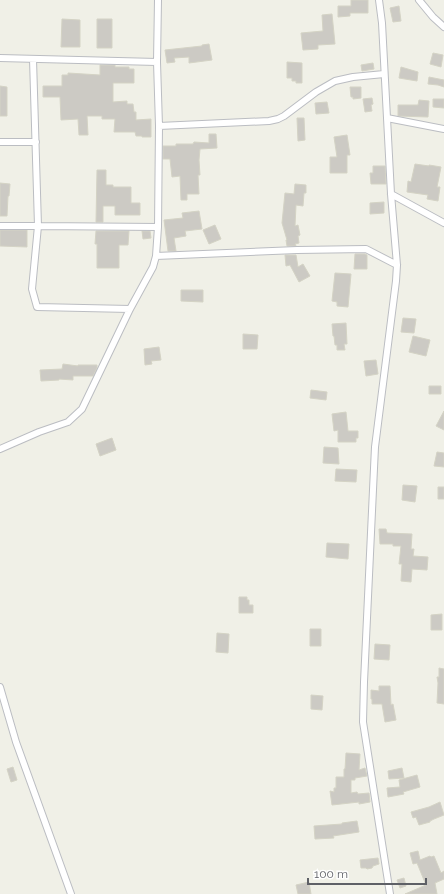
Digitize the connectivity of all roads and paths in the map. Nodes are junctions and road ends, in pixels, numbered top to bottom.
1 (158, 0) edge
2 (379, 0) edge
3 (419, 0) edge
4 (444, 27) edge
5 (0, 58) edge
6 (33, 59) junction
7 (157, 62) junction
8 (384, 74) junction
9 (387, 118) junction
10 (159, 126) junction
11 (444, 129) edge
12 (0, 142) edge
13 (36, 142) junction
14 (391, 194) junction
15 (444, 223) edge
16 (0, 226) edge
17 (38, 226) junction
18 (158, 227) junction
19 (156, 256) junction
20 (397, 265) junction
21 (130, 309) junction
22 (0, 449) edge
23 (0, 687) edge
24 (71, 894) edge
25 (390, 894) edge

1 - 7 street
2 - 8 street
3 - 4 street
5 - 6 street
6 - 7 street
6 - 13 street
7 - 10 street
8 - 9 street
8 - 10 street
9 - 11 street
9 - 14 street
10 - 18 street
12 - 13 street
13 - 17 street
14 - 15 street
14 - 20 street
16 - 17 street
17 - 18 street
17 - 21 street
18 - 19 street
19 - 20 street
19 - 21 street
20 - 25 street
21 - 22 street
23 - 24 street

